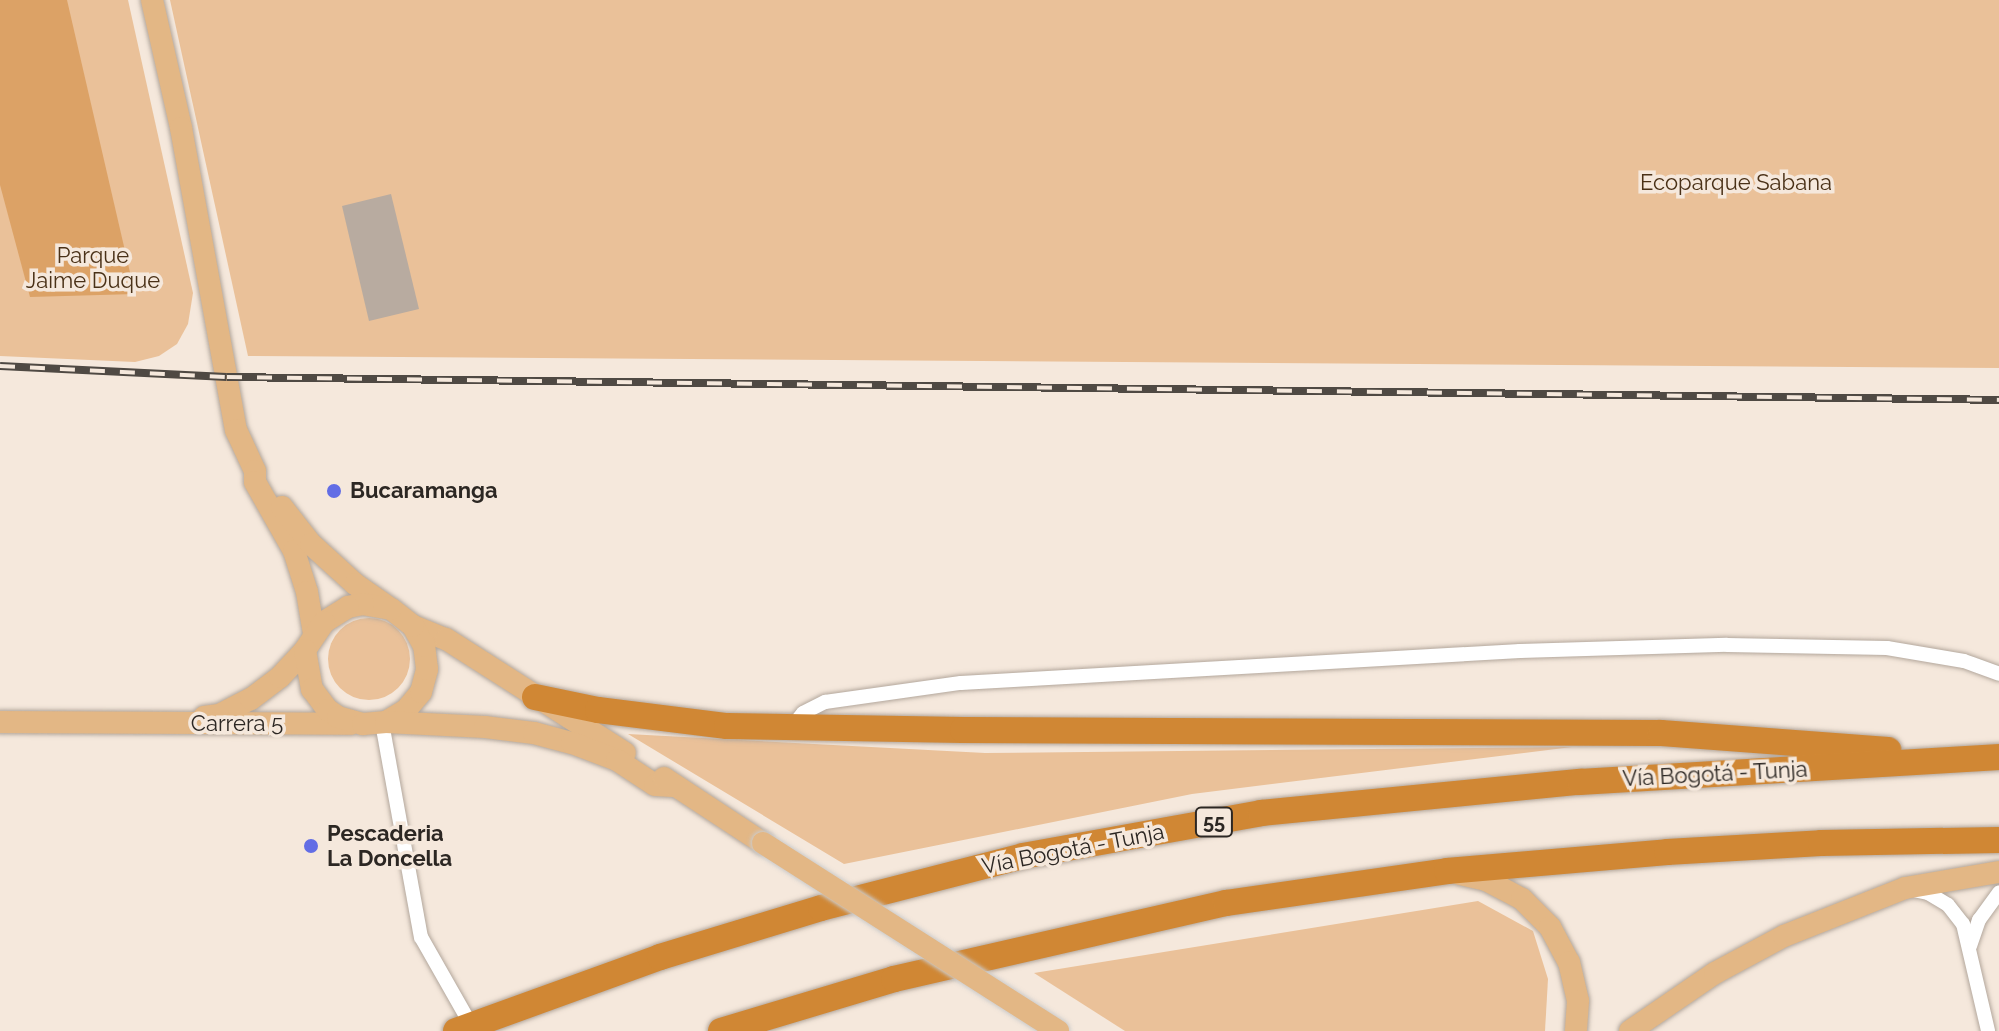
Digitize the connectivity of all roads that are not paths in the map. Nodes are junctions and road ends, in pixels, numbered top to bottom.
1 (152, 0) edge
2 (255, 471) junction
3 (391, 609) junction
4 (413, 626) junction
5 (310, 642) junction
6 (1999, 674) edge
7 (535, 697) junction
8 (0, 722) edge
9 (377, 723) junction
10 (111, 725) junction
11 (791, 728) junction
12 (1999, 756) edge
13 (673, 786) junction
14 (1999, 840) edge
15 (1447, 871) junction
16 (1999, 872) edge
17 (1905, 888) junction
18 (1999, 892) edge
19 (1970, 946) junction
20 (463, 1028) edge
21 (721, 1031) edge
22 (1058, 1031) edge
23 (1576, 1031) edge
24 (1630, 1031) edge
25 (1988, 1031) edge

1 - 2 main road
2 - 3 main road
2 - 5 main road
3 - 4 main road
3 - 5 main road
4 - 7 main road
4 - 9 main road
5 - 9 main road
5 - 10 main road, Carrera 5
6 - 11 street
7 - 11 highway
7 - 13 main road
8 - 10 main road, Carrera 5
9 - 10 main road, Carrera 5
9 - 13 main road, Carrera 5
9 - 20 street
11 - 12 highway
12 - 20 highway, Vía Bogotá - Tunja / 55
13 - 22 main road, bridge
14 - 15 highway
15 - 21 highway
15 - 23 main road
16 - 17 main road
17 - 19 street
17 - 24 main road
18 - 19 street
19 - 25 street

